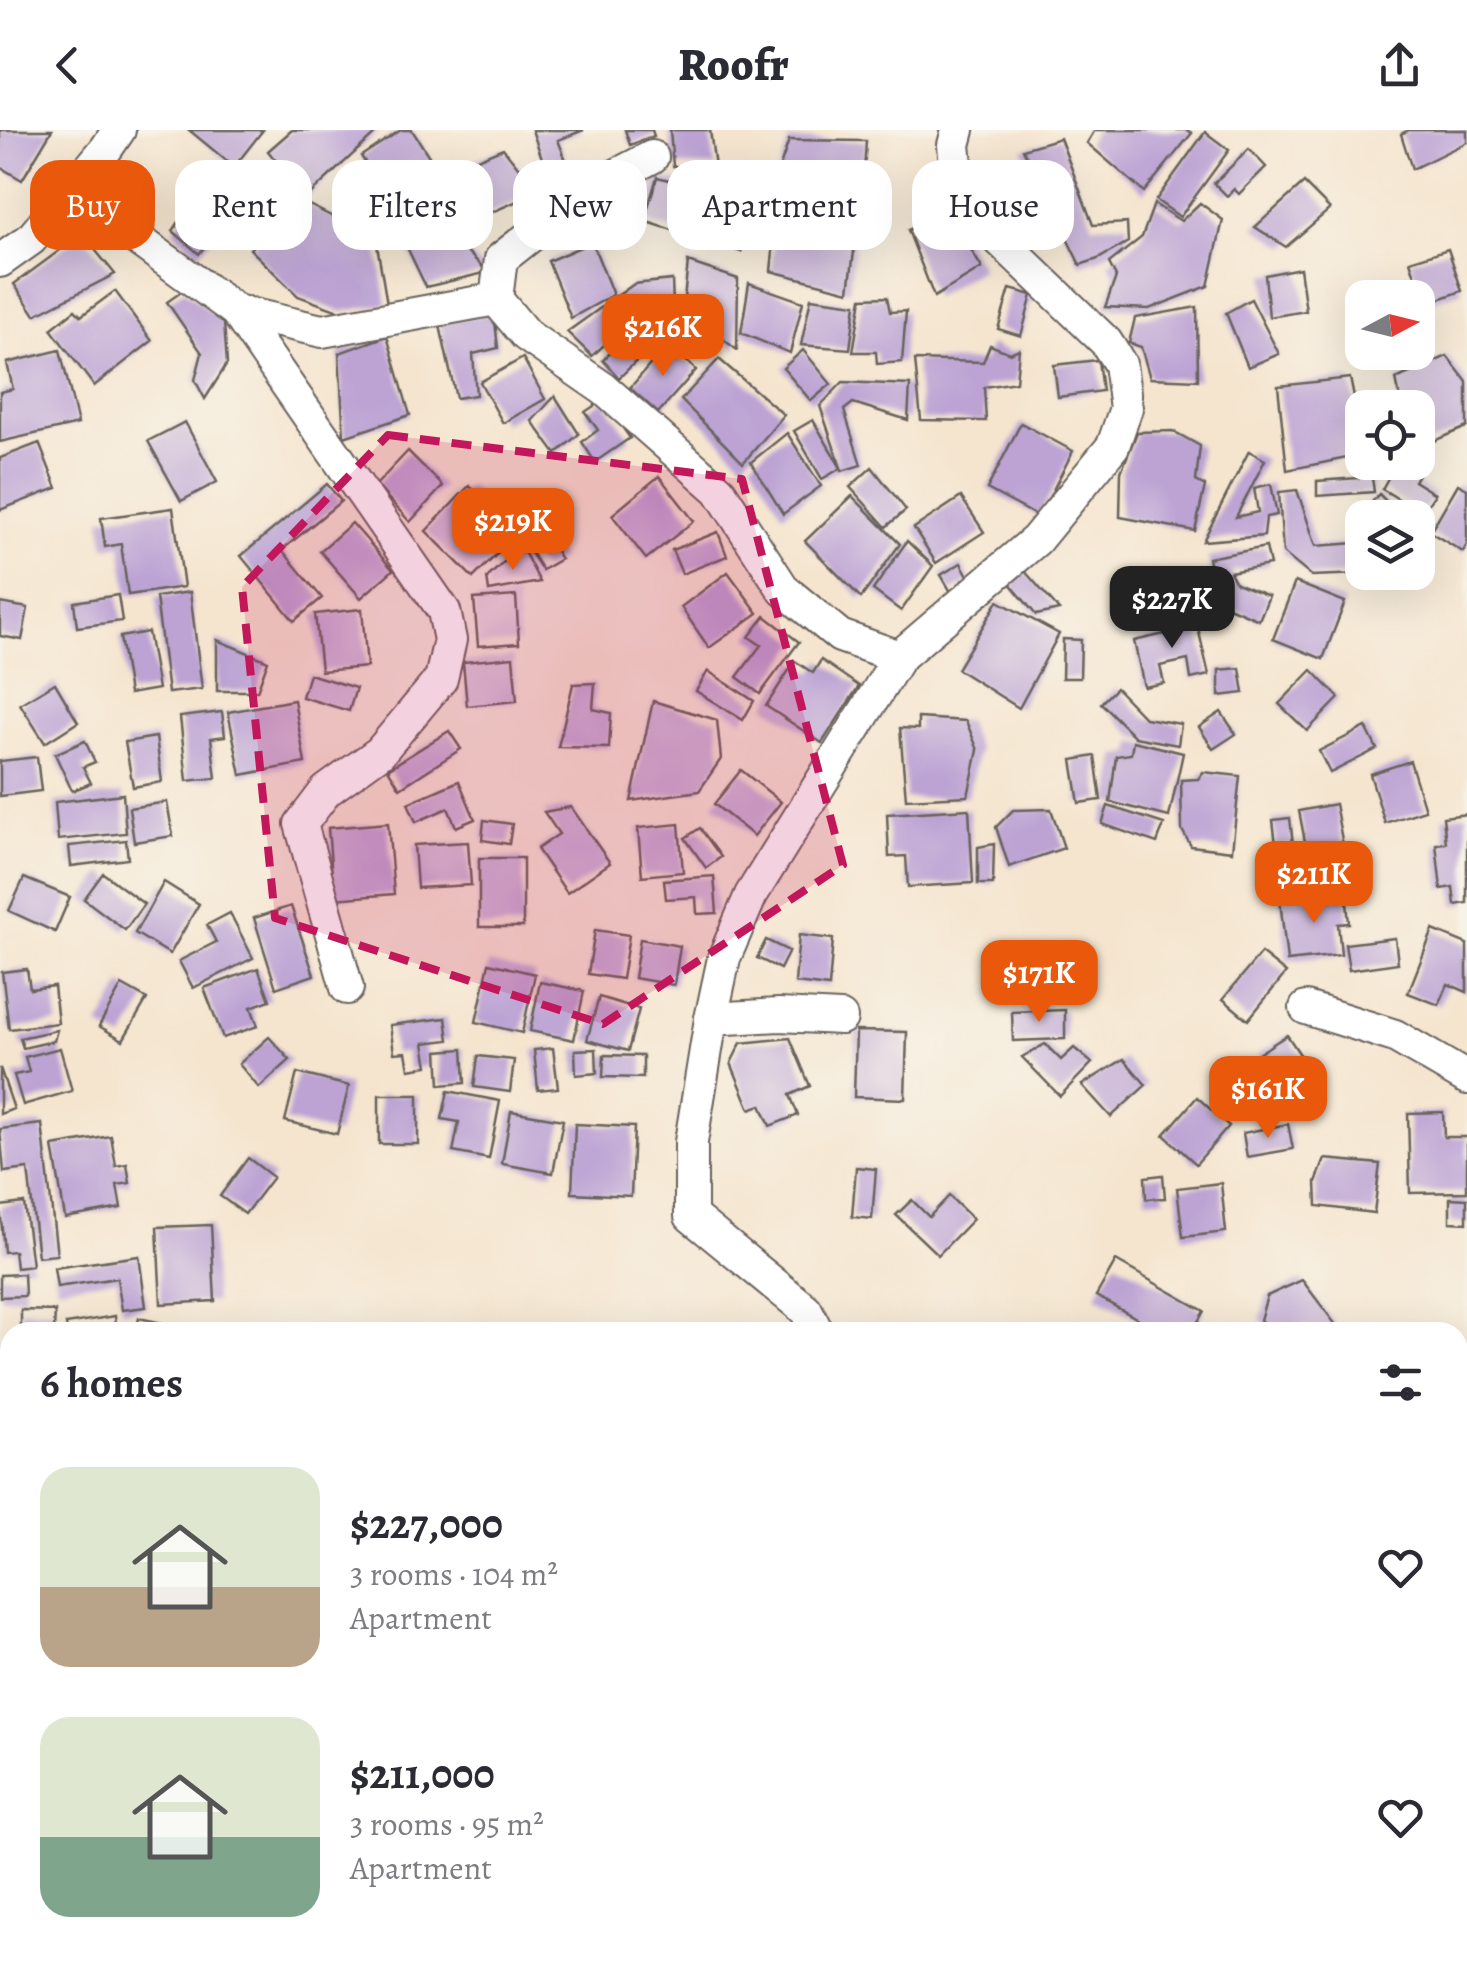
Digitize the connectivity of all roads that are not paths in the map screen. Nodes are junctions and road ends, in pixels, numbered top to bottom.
1 (958, 130) edge
2 (107, 136) edge
3 (652, 156) dead end
4 (92, 160) edge
5 (30, 240) edge
6 (153, 250) edge
7 (0, 260) edge
8 (496, 298) junction
9 (236, 310) junction
10 (899, 657) junction
11 (347, 988) dead end
12 (1306, 1008) dead end
13 (841, 1018) dead end
14 (711, 1019) junction
15 (1467, 1078) edge
16 (812, 1322) edge

1 - 10 street
2 - 4 street
3 - 8 street
5 - 7 street
6 - 9 street
8 - 9 street
8 - 10 street
9 - 11 street
10 - 14 street
12 - 15 street
13 - 14 street
14 - 16 street

